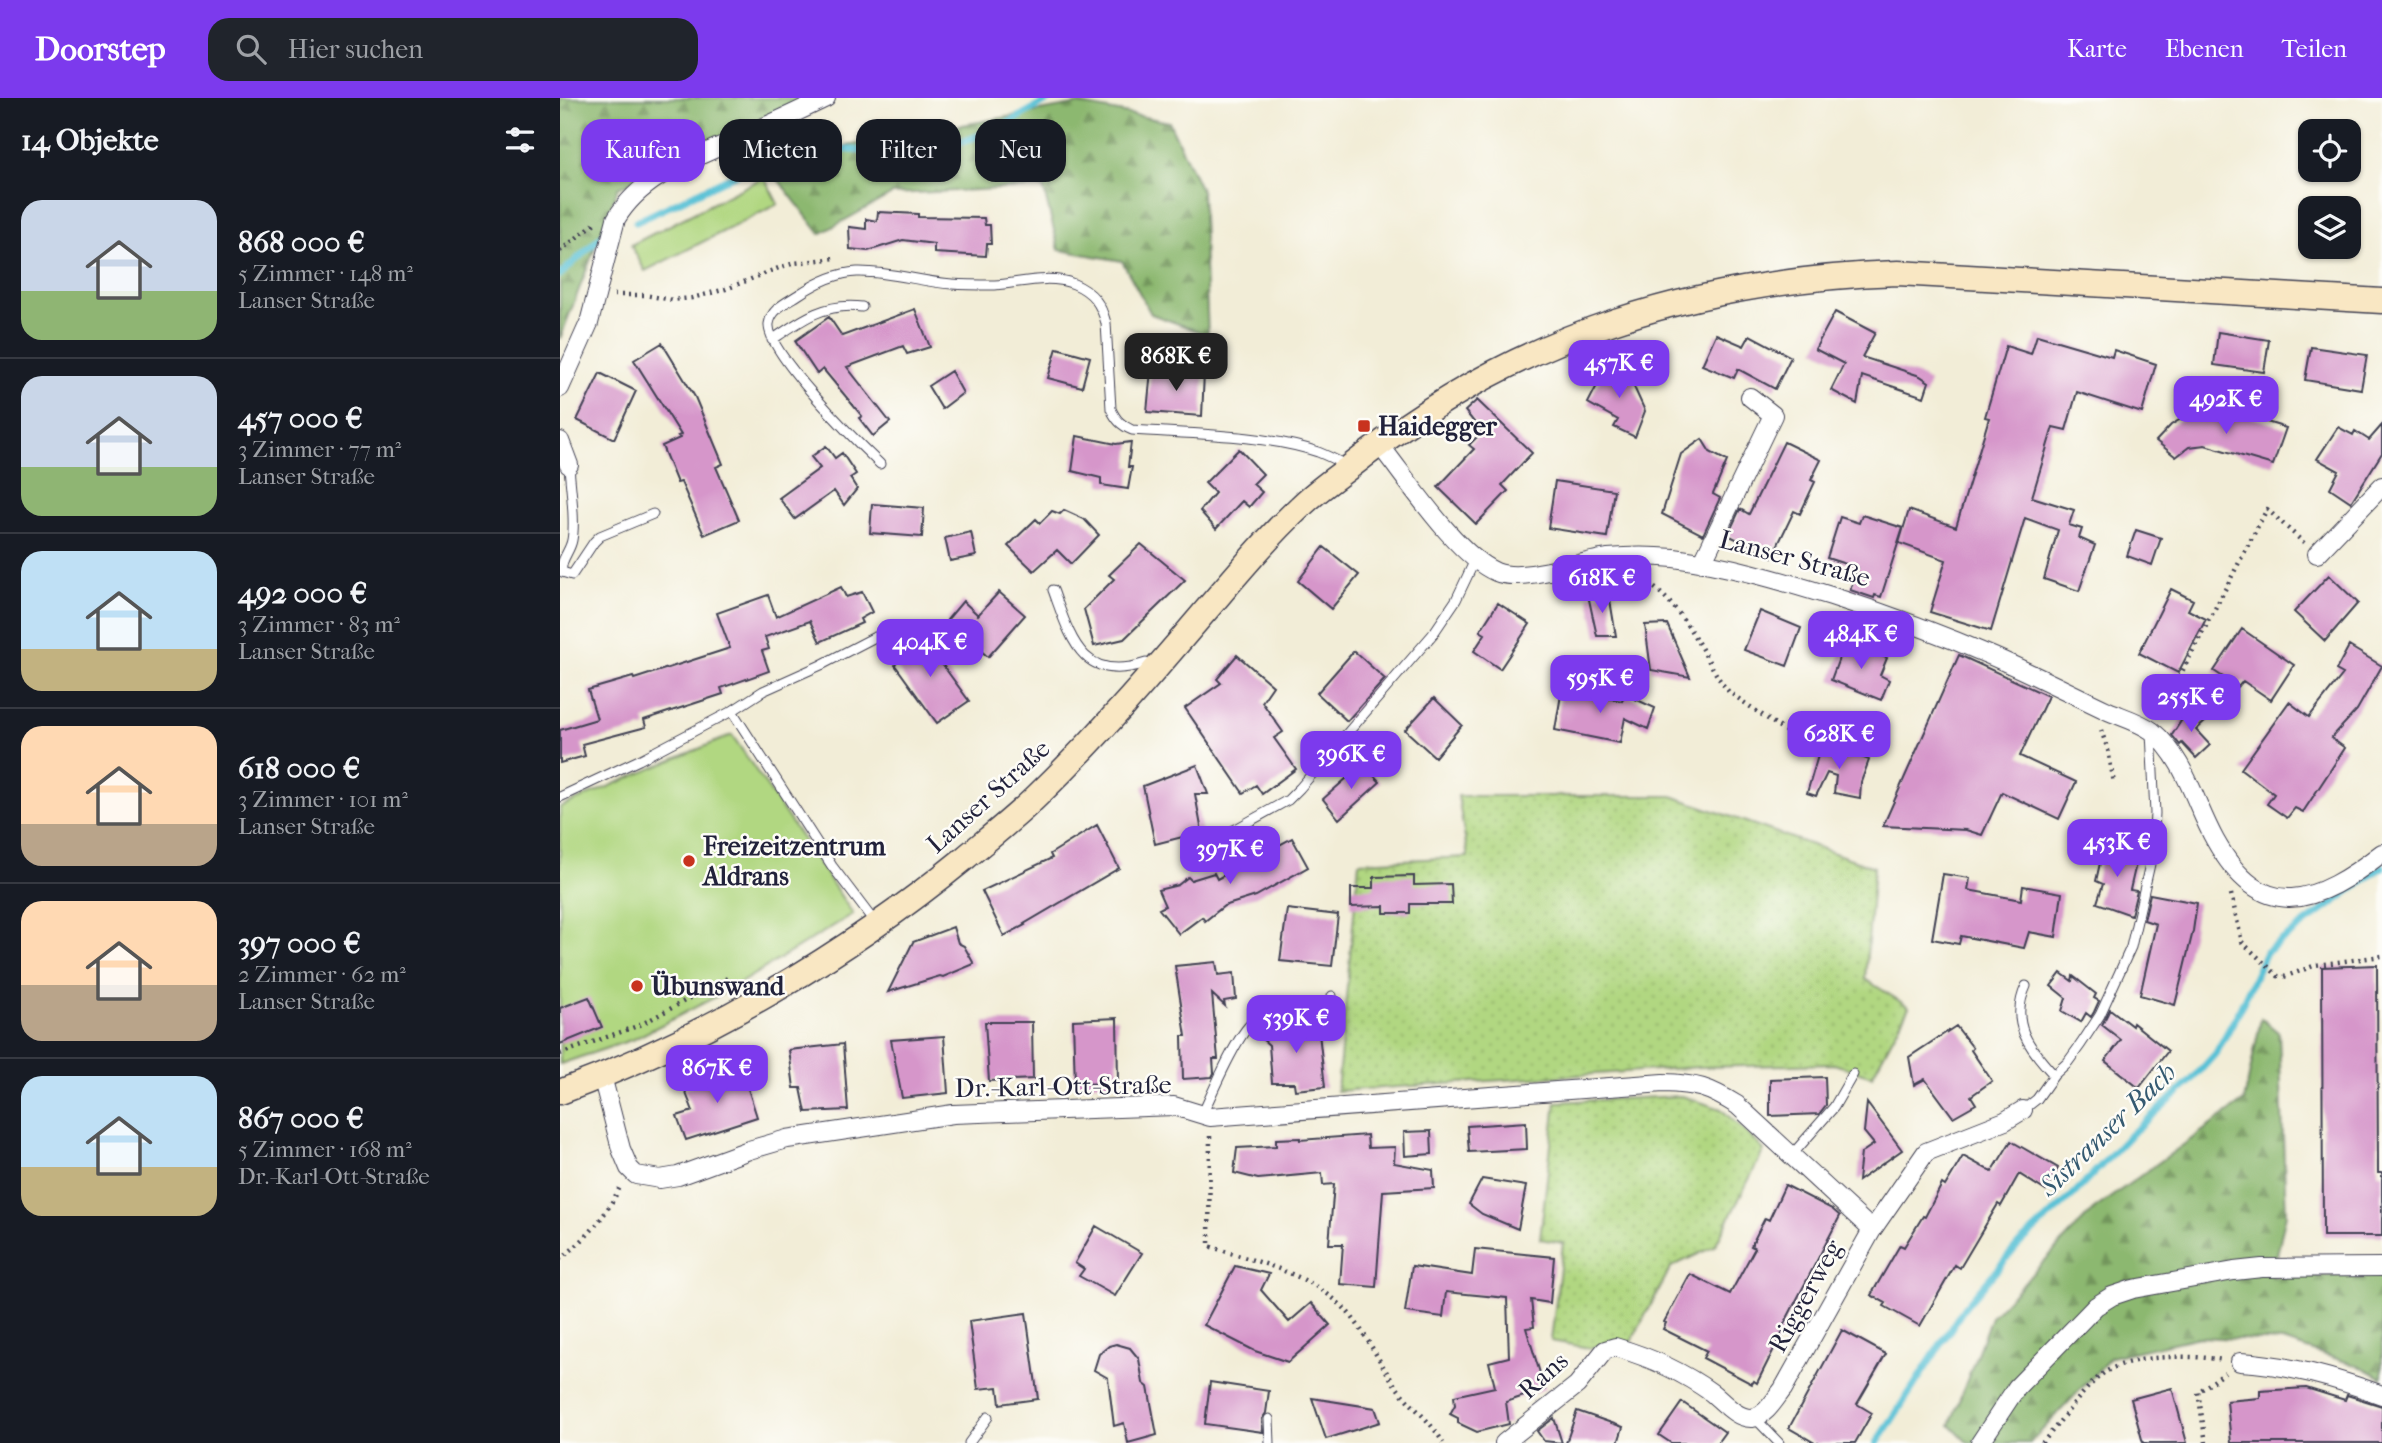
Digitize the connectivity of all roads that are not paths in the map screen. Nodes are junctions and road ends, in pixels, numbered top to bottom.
1 (826, 98) edge
2 (2382, 301) edge
3 (862, 307) dead end
4 (772, 340) junction
5 (560, 388) edge
6 (1750, 397) dead end
7 (560, 441) edge
8 (1379, 444) junction
9 (880, 464) dead end
10 (569, 465) joint
11 (1350, 467) junction
12 (2382, 486) edge
13 (653, 514) dead end
14 (2317, 554) road end
15 (1475, 560) junction
16 (1702, 563) junction
17 (1053, 590) dead end
18 (875, 637) dead end
19 (1155, 669) junction
20 (732, 711) junction
21 (2151, 731) junction
22 (560, 797) edge
23 (1207, 845) dead end
24 (2382, 853) edge
25 (877, 925) junction
26 (2026, 986) dead end
27 (1332, 996) dead end
28 (1853, 1074) dead end
29 (2054, 1075) junction
30 (602, 1076) junction
31 (560, 1092) edge
32 (2023, 1110) joint
33 (1206, 1116) junction
34 (1791, 1156) junction
35 (1871, 1230) junction
36 (2382, 1267) edge
37 (2240, 1362) road end
38 (2382, 1395) edge
39 (988, 1417) dead end
40 (1754, 1417) junction
41 (1269, 1419) dead end
42 (969, 1443) edge
43 (1270, 1443) edge
44 (1504, 1443) edge
45 (1779, 1443) edge
46 (1980, 1443) edge

1 - 5 street
2 - 8 main road, Lanser Straße
3 - 4 lane
4 - 9 lane
4 - 11 lane
6 - 16 street
7 - 10 street
8 - 11 main road, Lanser Straße
8 - 15 street, Lanser Straße
10 - 13 lane
11 - 19 main road, Lanser Straße
12 - 14 street
15 - 16 street, Lanser Straße
15 - 23 lane
16 - 21 street, Lanser Straße
17 - 19 lane
18 - 20 lane
19 - 25 main road, Lanser Straße
20 - 22 lane
20 - 25 lane
21 - 24 street, Lanser Straße
21 - 29 lane
25 - 30 main road, Lanser Straße
26 - 29 lane
27 - 33 lane
28 - 34 lane
29 - 32 lane
30 - 31 main road, Lanser Straße
30 - 33 street, Dr.-Karl-Ott-Straße
32 - 35 street, Riggerweg
33 - 34 street, Dr.-Karl-Ott-Straße
34 - 35 street, Dr.-Karl-Ott-Straße
35 - 40 street, Riggerweg
36 - 46 street
37 - 38 street
39 - 42 lane
40 - 44 street, Rans
40 - 45 lane
41 - 43 lane

